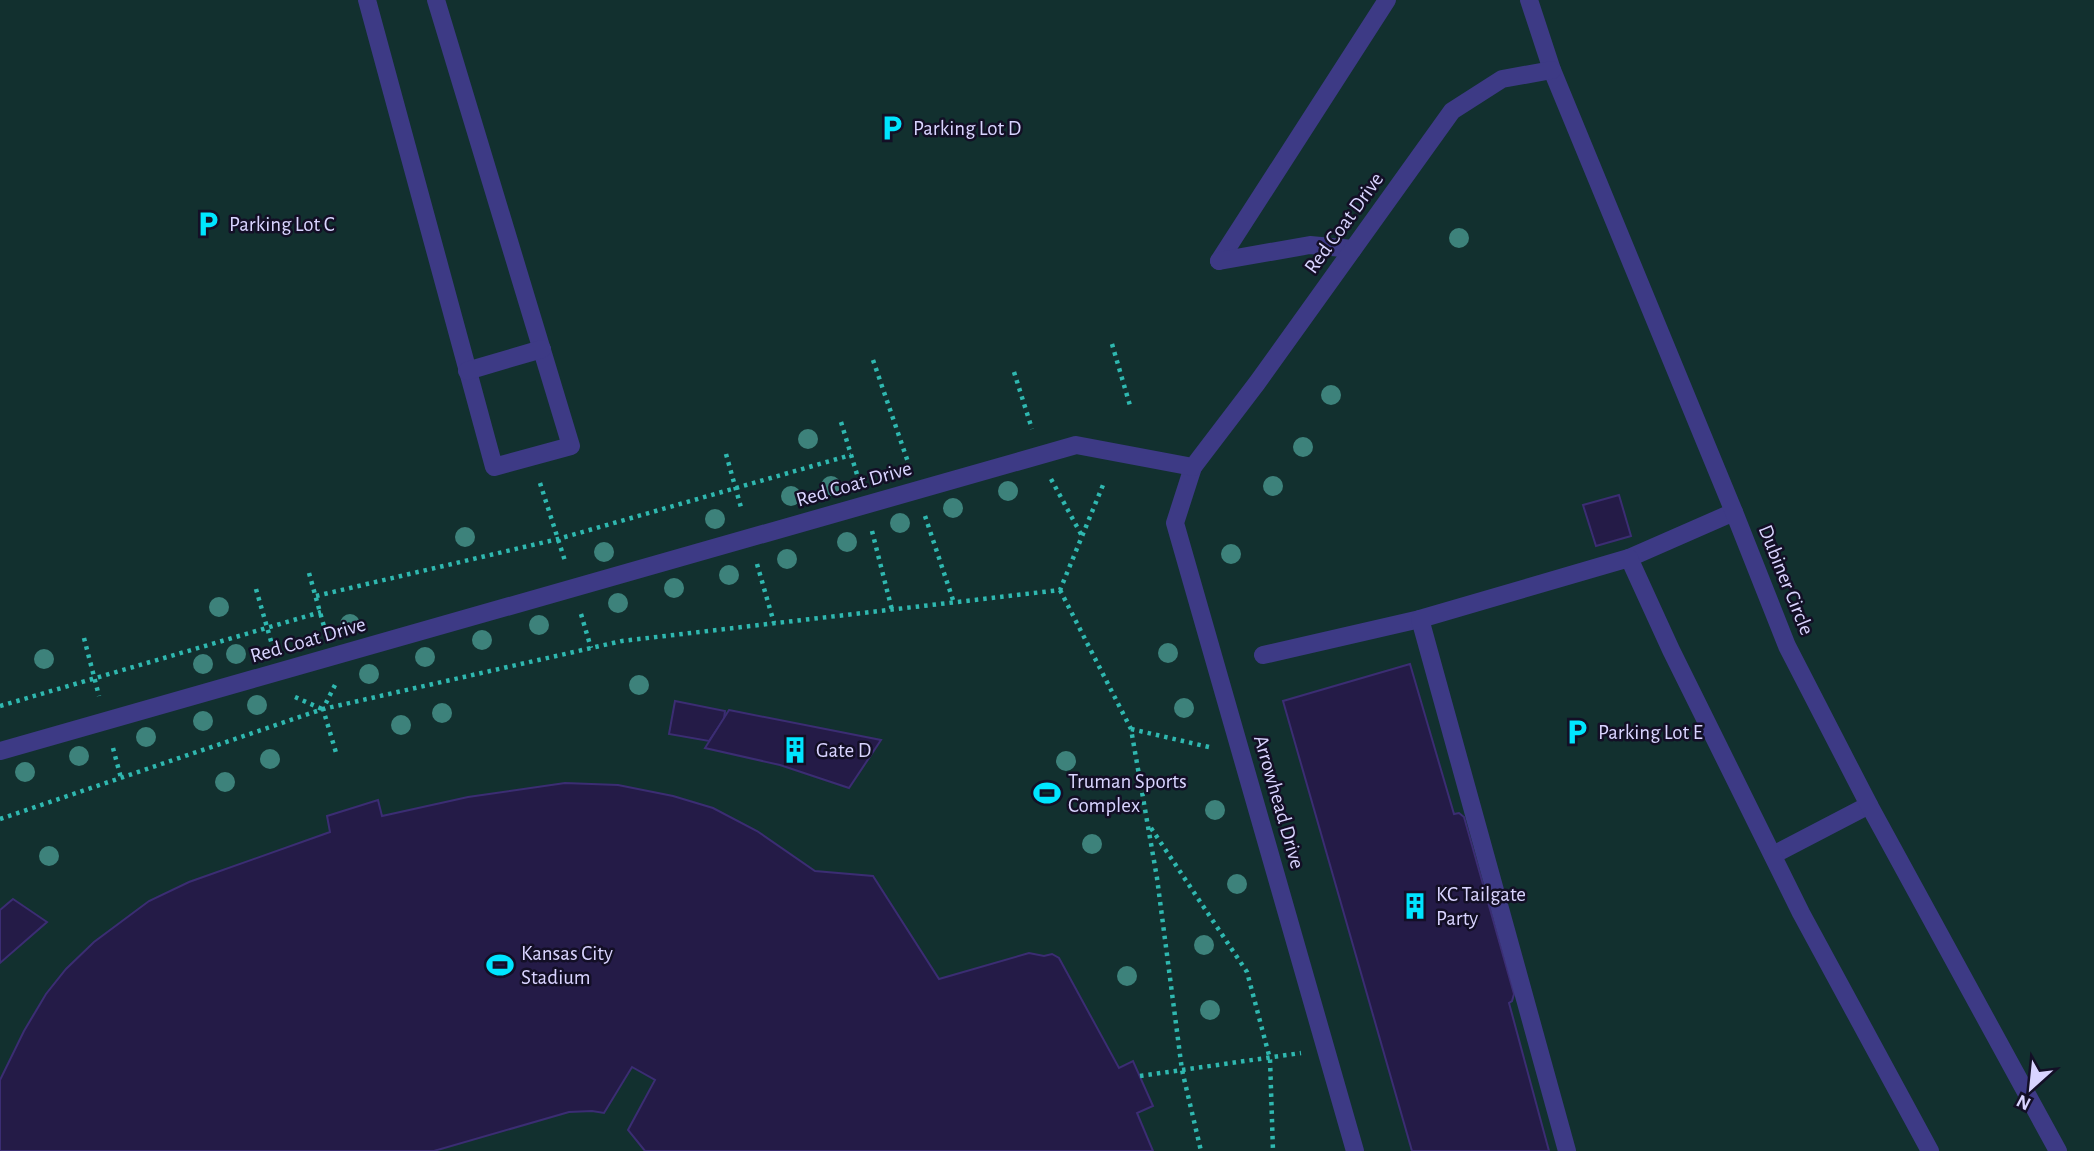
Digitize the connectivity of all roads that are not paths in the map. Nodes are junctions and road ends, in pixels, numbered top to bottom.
1 (367, 0) edge
2 (436, 0) edge
3 (1387, 0) edge
4 (1529, 0) edge
5 (1552, 71) junction
6 (1353, 249) junction
7 (542, 349) junction
8 (467, 371) junction
9 (1193, 467) junction
10 (1734, 512) junction
11 (1629, 558) junction
12 (1420, 618) junction
13 (1262, 655) dead end
14 (0, 751) edge
15 (1870, 805) junction
16 (1773, 855) junction
17 (1355, 1151) edge
18 (1567, 1151) edge
19 (1930, 1151) edge
20 (2058, 1151) edge

1 - 8 street
2 - 7 street
3 - 6 street
4 - 5 street, Dubiner Circle
5 - 6 street, Red Coat Drive
5 - 10 street, Dubiner Circle
6 - 9 street, Red Coat Drive
7 - 8 street
7 - 8 street
9 - 14 street, Red Coat Drive
9 - 17 street, Arrowhead Drive
10 - 11 street
10 - 15 street, Dubiner Circle
11 - 12 street
11 - 16 street
12 - 13 street
12 - 18 street
15 - 16 street
15 - 20 street, Dubiner Circle
16 - 19 street

